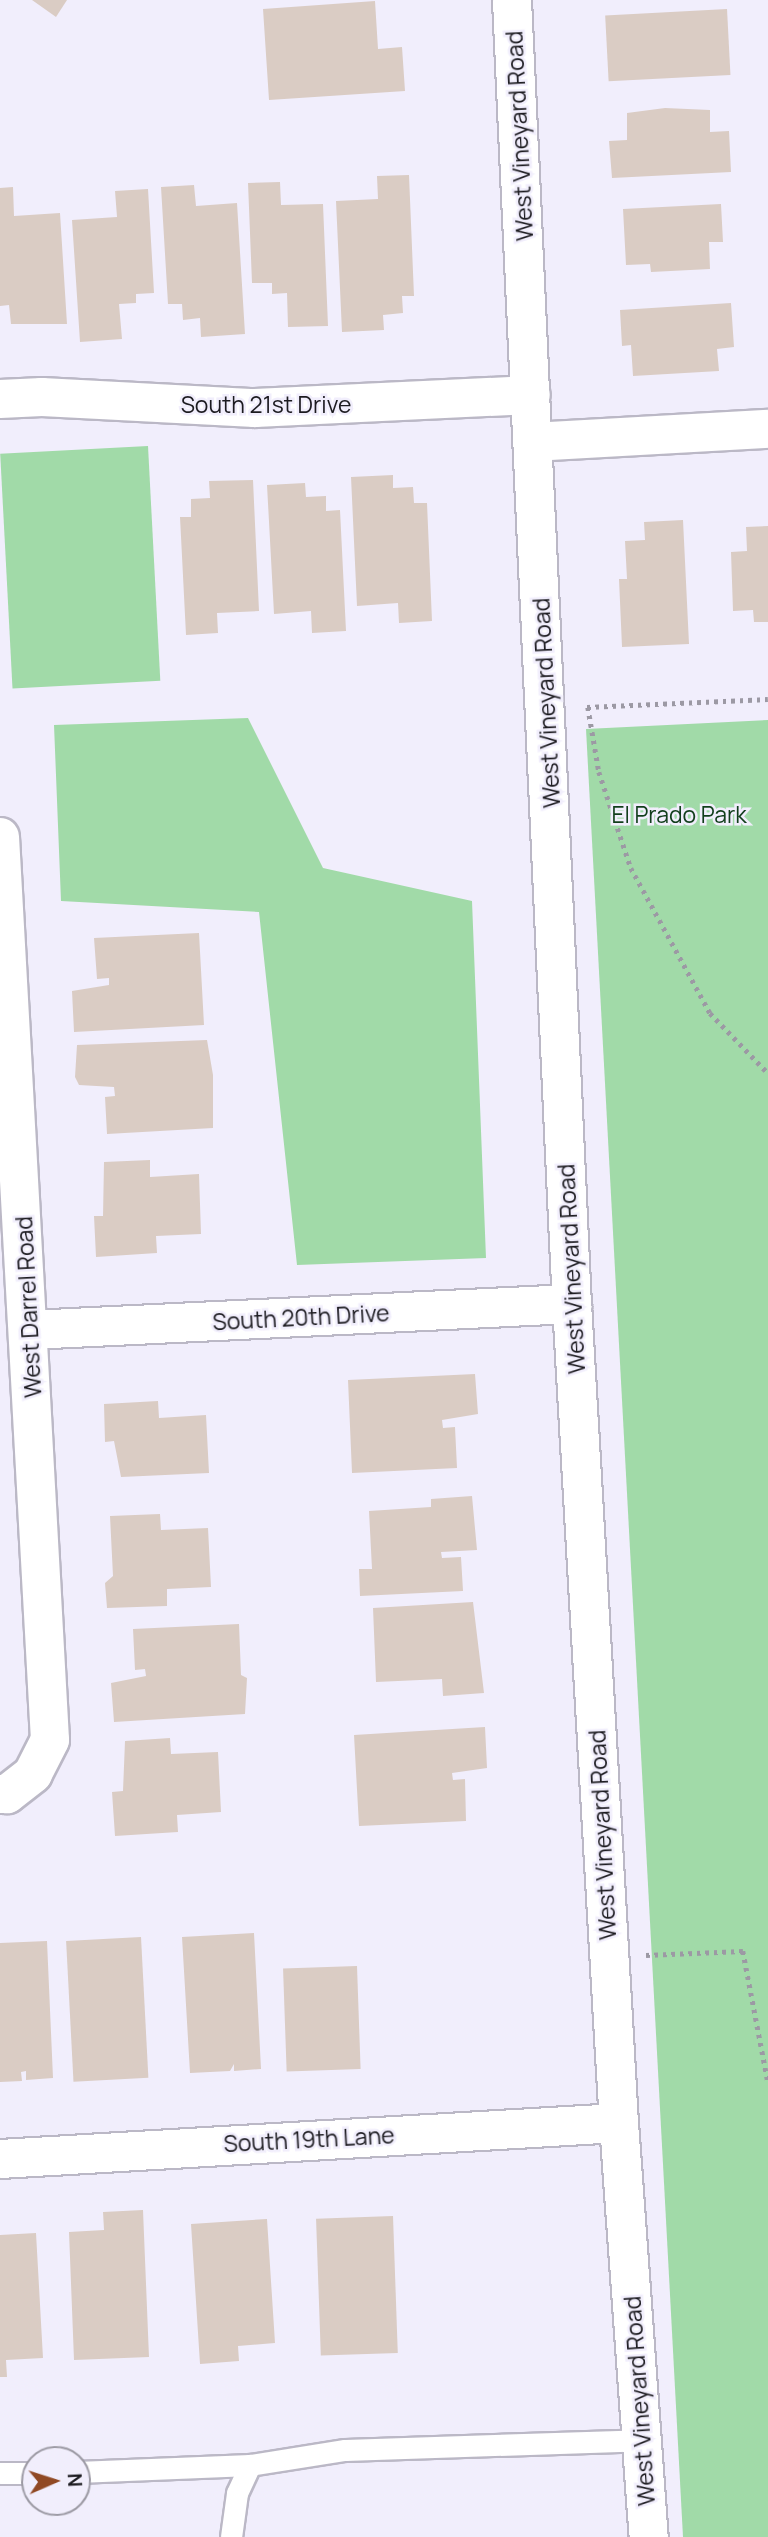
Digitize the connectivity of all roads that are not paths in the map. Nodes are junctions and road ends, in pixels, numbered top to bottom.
1 (512, 0) edge
2 (531, 396) junction
3 (0, 399) edge
4 (768, 429) edge
5 (533, 442) junction
6 (0, 837) edge
7 (572, 1304) junction
8 (30, 1330) junction
9 (0, 1794) edge
10 (619, 2123) junction
11 (0, 2159) edge
12 (642, 2440) junction
13 (250, 2465) junction
14 (91, 2471) edge
15 (0, 2473) edge
16 (21, 2473) edge
17 (231, 2537) edge
18 (649, 2537) edge

1 - 2 street, West Vineyard Road
2 - 3 street, South 21st Drive
2 - 5 street, West Vineyard Road
4 - 5 street
5 - 7 street, West Vineyard Road
6 - 8 street, West Darrel Road
7 - 8 street, South 20th Drive
7 - 10 street, West Vineyard Road
8 - 9 street, West Darrel Road
10 - 11 street, South 19th Lane
10 - 12 street, West Vineyard Road
12 - 13 lane
12 - 18 street, West Vineyard Road
13 - 14 lane
13 - 17 lane
15 - 16 lane

